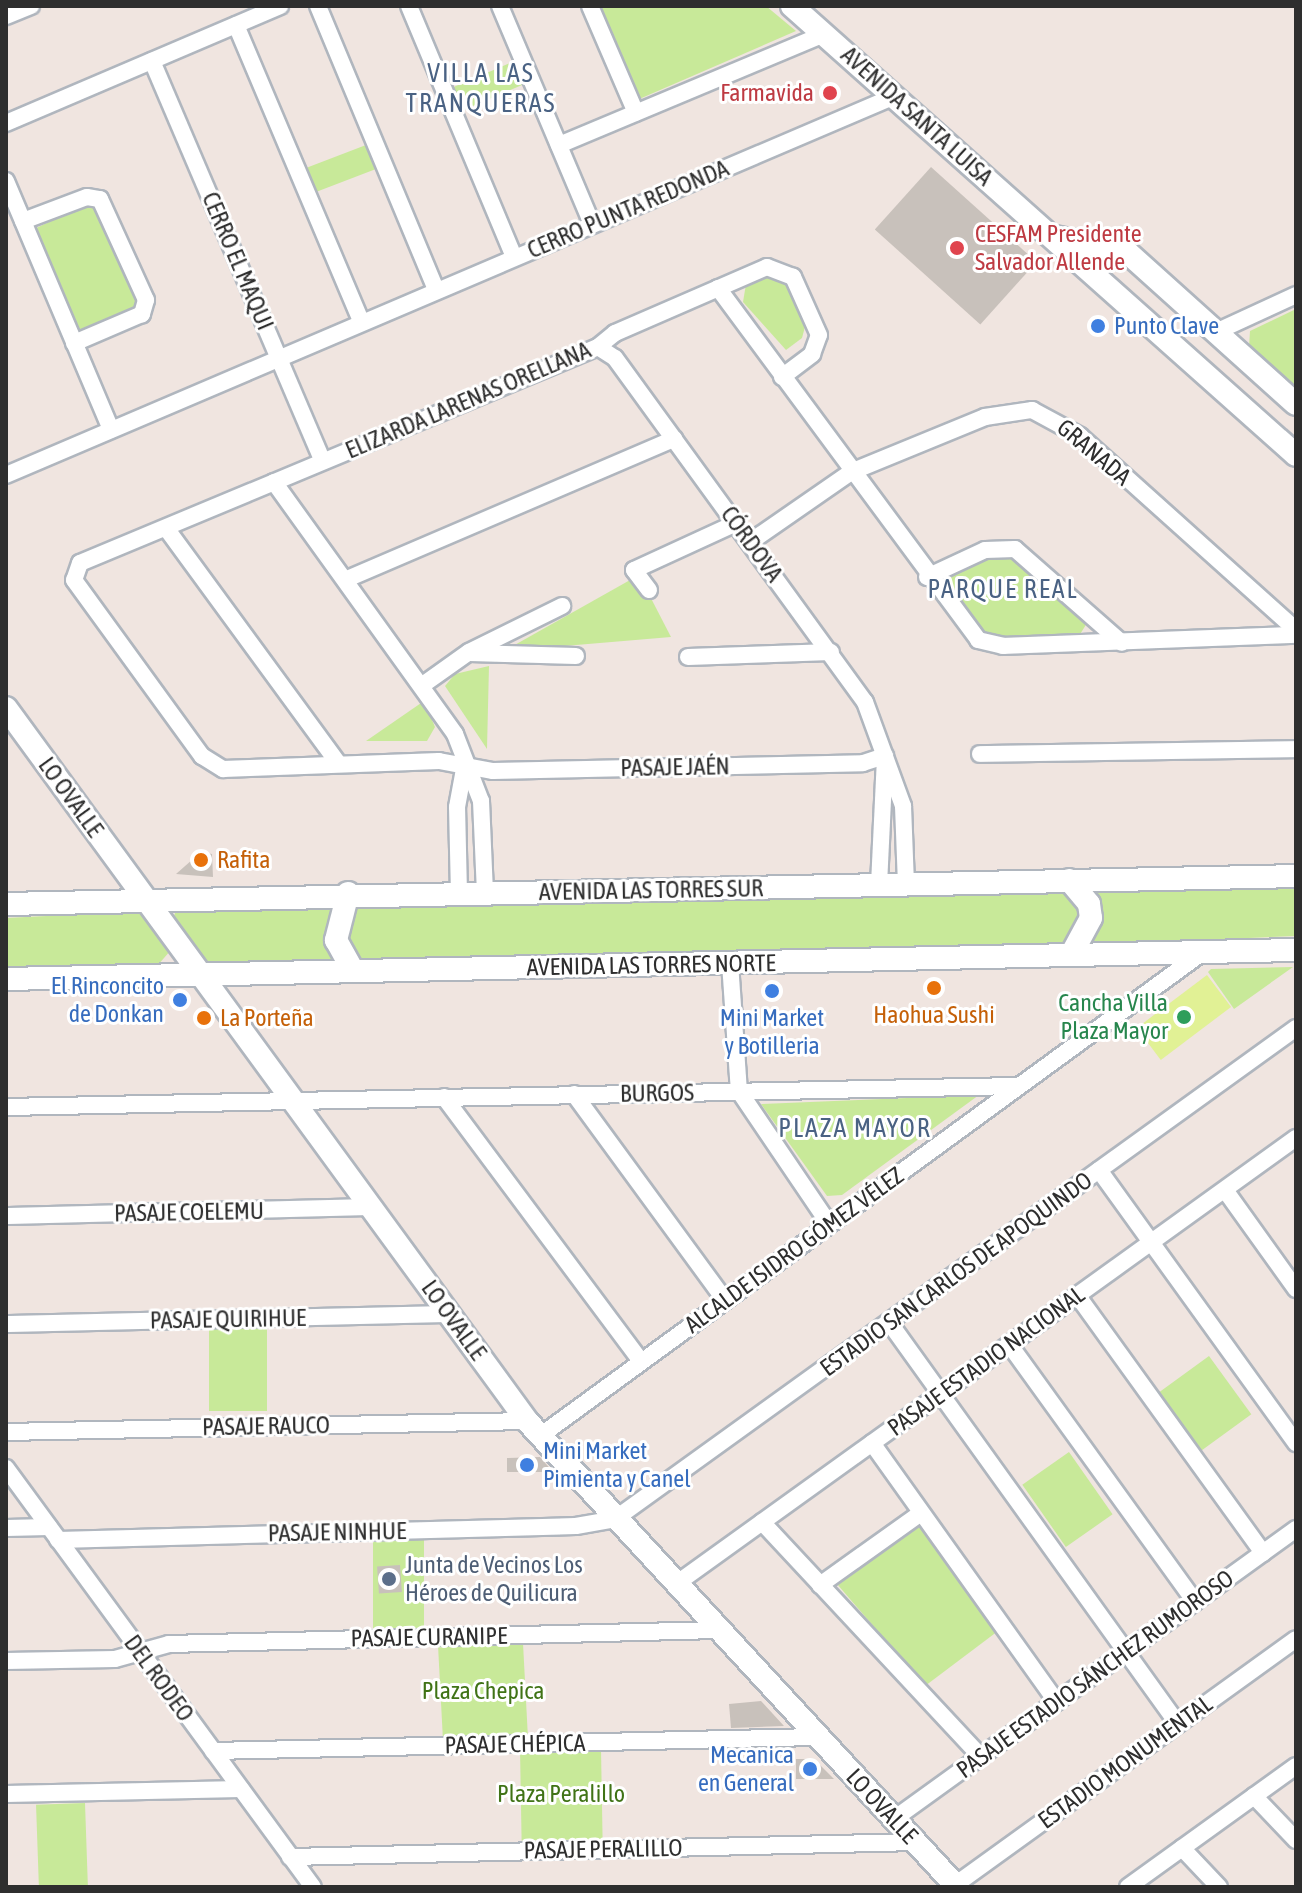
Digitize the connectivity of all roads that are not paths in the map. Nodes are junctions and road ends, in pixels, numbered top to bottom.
1 (31, 6) edge
2 (280, 6) edge
3 (318, 6) edge
4 (409, 6) edge
5 (500, 6) edge
6 (590, 6) edge
7 (792, 6) edge
8 (6, 16) edge
9 (236, 25) junction
10 (824, 34) junction
11 (152, 61) junction
12 (895, 96) junction
13 (636, 113) junction
14 (6, 123) edge
15 (559, 145) junction
16 (6, 181) edge
17 (23, 221) junction
18 (592, 224) junction
19 (1040, 227) junction
20 (514, 257) junction
21 (1140, 263) junction
22 (718, 288) junction
23 (436, 290) junction
24 (1296, 295) edge
25 (1116, 298) junction
26 (361, 321) junction
27 (1216, 332) junction
28 (74, 343) junction
29 (598, 347) junction
30 (278, 356) junction
31 (782, 377) junction
32 (1296, 404) edge
33 (111, 430) junction
34 (674, 439) junction
35 (1296, 455) edge
36 (323, 461) junction
37 (851, 472) junction
38 (6, 475) edge
39 (274, 482) junction
40 (736, 523) junction
41 (166, 528) junction
42 (750, 542) junction
43 (927, 577) junction
44 (347, 579) junction
45 (649, 590) dead end
46 (562, 606) dead end
47 (1296, 633) edge
48 (1122, 643) junction
49 (469, 652) junction
50 (831, 652) junction
51 (576, 656) dead end
52 (688, 657) dead end
53 (424, 684) junction
54 (6, 708) edge
55 (1296, 749) edge
56 (980, 754) dead end
57 (885, 756) junction
58 (337, 762) junction
59 (465, 764) junction
60 (215, 767) joint
61 (879, 804) junction
62 (903, 806) junction
63 (1296, 876) edge
64 (1069, 880) junction
65 (906, 884) junction
66 (879, 885) junction
67 (348, 893) junction
68 (459, 894) junction
69 (485, 894) junction
70 (147, 901) junction
71 (6, 904) edge
72 (1296, 950) edge
73 (1203, 952) junction
74 (1071, 955) junction
75 (730, 963) junction
76 (353, 971) junction
77 (203, 974) junction
78 (6, 979) edge
79 (1296, 1028) edge
80 (1019, 1086) junction
81 (739, 1091) junction
82 (574, 1094) junction
83 (444, 1097) junction
84 (294, 1100) junction
85 (6, 1107) edge
86 (1295, 1141) edge
87 (1099, 1170) junction
88 (1225, 1190) junction
89 (372, 1207) junction
90 (6, 1216) edge
91 (829, 1224) junction
92 (1151, 1242) junction
93 (1296, 1289) edge
94 (1077, 1295) junction
95 (725, 1300) junction
96 (450, 1314) junction
97 (889, 1322) junction
98 (6, 1324) edge
99 (1009, 1344) junction
100 (641, 1361) junction
101 (940, 1394) junction
102 (533, 1428) junction
103 (6, 1432) edge
104 (872, 1443) junction
105 (1296, 1443) edge
106 (6, 1468) edge
107 (921, 1513) junction
108 (615, 1519) junction
109 (762, 1522) junction
110 (6, 1528) edge
111 (1296, 1529) edge
112 (54, 1533) junction
113 (1263, 1553) junction
114 (676, 1584) junction
115 (820, 1585) junction
116 (1195, 1602) junction
117 (720, 1630) junction
118 (1296, 1639) edge
119 (140, 1652) junction
120 (1126, 1652) junction
121 (6, 1661) edge
122 (1057, 1702) junction
123 (1178, 1724) junction
124 (818, 1737) junction
125 (213, 1751) junction
126 (981, 1757) junction
127 (1296, 1766) edge
128 (241, 1789) junction
129 (6, 1794) edge
130 (1254, 1796) junction
131 (894, 1819) junction
132 (1296, 1840) edge
133 (915, 1842) junction
134 (1182, 1848) junction
135 (290, 1857) junction
136 (956, 1886) edge
137 (313, 1887) edge
138 (1128, 1887) edge
139 (1219, 1887) edge

1 - 8 street
2 - 9 street
3 - 23 street
4 - 20 street
5 - 15 street
6 - 13 street
7 - 10 street, AVENIDA SANTA LUISA
9 - 11 street
9 - 26 street
10 - 12 street, AVENIDA SANTA LUISA
10 - 13 street
11 - 14 street
11 - 30 street, CERRO EL MAQUI
12 - 18 street, CERRO PUNTA REDONDA
12 - 19 street, AVENIDA SANTA LUISA
13 - 15 street
15 - 18 street
16 - 17 street
17 - 28 street
17 - 28 street
18 - 20 street, CERRO PUNTA REDONDA
19 - 21 street, AVENIDA SANTA LUISA
19 - 25 street, AVENIDA SANTA LUISA
20 - 23 street, CERRO PUNTA REDONDA
21 - 25 street
21 - 27 street, AVENIDA SANTA LUISA
22 - 29 street, ELIZARDA LARENAS ORELLANA
22 - 31 street, GRANADA
22 - 31 street, ELIZARDA LARENAS ORELLANA
23 - 26 street, CERRO PUNTA REDONDA
24 - 27 street
25 - 35 street, AVENIDA SANTA LUISA
26 - 30 street, CERRO PUNTA REDONDA
27 - 32 street, AVENIDA SANTA LUISA
28 - 33 street
29 - 34 street, CÓRDOVA
29 - 36 street, ELIZARDA LARENAS ORELLANA
30 - 33 street, CERRO PUNTA REDONDA
30 - 36 street, CERRO EL MAQUI
31 - 37 street, GRANADA
33 - 38 street, CERRO PUNTA REDONDA
34 - 40 street, CÓRDOVA
34 - 44 street
36 - 39 street, ELIZARDA LARENAS ORELLANA
37 - 42 street
37 - 43 street, GRANADA
37 - 47 street, GRANADA
39 - 41 street, ELIZARDA LARENAS ORELLANA
39 - 44 street
40 - 42 street, CÓRDOVA
40 - 45 street
41 - 58 street
41 - 60 street, ELIZARDA LARENAS ORELLANA
42 - 50 street, CÓRDOVA
43 - 48 street, GRANADA
43 - 48 street
44 - 53 street
46 - 49 street
47 - 48 street, GRANADA
49 - 51 street
49 - 53 street
50 - 52 street
50 - 57 street, CÓRDOVA
53 - 59 street
54 - 70 street, LO OVALLE
55 - 56 street
57 - 59 street, PASAJE JAÉN
57 - 61 street, CÓRDOVA
57 - 62 street, CÓRDOVA
58 - 59 street, PASAJE JAÉN
58 - 60 street, PASAJE JAÉN
59 - 68 street
59 - 69 street
61 - 62 street
61 - 66 street, CÓRDOVA
62 - 65 street, CÓRDOVA
63 - 64 street, AVENIDA LAS TORRES SUR
64 - 65 street, AVENIDA LAS TORRES SUR
64 - 74 street
65 - 66 street, AVENIDA LAS TORRES SUR
66 - 69 street, AVENIDA LAS TORRES SUR
67 - 68 street, AVENIDA LAS TORRES SUR
67 - 70 street, AVENIDA LAS TORRES SUR
67 - 76 street
68 - 69 street, AVENIDA LAS TORRES SUR
70 - 71 street, AVENIDA LAS TORRES SUR
70 - 77 street, LO OVALLE
72 - 73 street, AVENIDA LAS TORRES NORTE
73 - 74 street, AVENIDA LAS TORRES NORTE
73 - 80 street, ALCALDE ISIDRO GÓMEZ VÉLEZ
74 - 75 street, AVENIDA LAS TORRES NORTE
75 - 76 street, AVENIDA LAS TORRES NORTE
75 - 81 street
76 - 77 street, AVENIDA LAS TORRES NORTE
77 - 78 street, AVENIDA LAS TORRES NORTE
77 - 84 street, LO OVALLE
79 - 87 street, ESTADIO SAN CARLOS DE APOQUINDO
80 - 81 street, BURGOS
80 - 91 street, ALCALDE ISIDRO GÓMEZ VÉLEZ
81 - 82 street, BURGOS
81 - 91 street
82 - 83 street, BURGOS
82 - 95 street
83 - 84 street, BURGOS
83 - 100 street
84 - 85 street, BURGOS
84 - 89 street, LO OVALLE
86 - 88 street, PASAJE ESTADIO NACIONAL
87 - 92 street
87 - 97 street, ESTADIO SAN CARLOS DE APOQUINDO
88 - 92 street, PASAJE ESTADIO NACIONAL
88 - 93 street
89 - 90 street, PASAJE COELEMU
89 - 96 street, LO OVALLE
91 - 95 street, ALCALDE ISIDRO GÓMEZ VÉLEZ
92 - 94 street, PASAJE ESTADIO NACIONAL
92 - 105 street
94 - 99 street, PASAJE ESTADIO NACIONAL
94 - 113 street
95 - 100 street, ALCALDE ISIDRO GÓMEZ VÉLEZ
96 - 98 street, PASAJE QUIRIHUE
96 - 102 street, LO OVALLE
97 - 101 street
97 - 108 street, ESTADIO SAN CARLOS DE APOQUINDO
99 - 101 street, PASAJE ESTADIO NACIONAL
99 - 116 street
100 - 102 street, ALCALDE ISIDRO GÓMEZ VÉLEZ
101 - 104 street, PASAJE ESTADIO NACIONAL
101 - 120 street
102 - 103 street, PASAJE RAUCO
102 - 108 street, LO OVALLE
104 - 107 street
104 - 109 street, PASAJE ESTADIO NACIONAL
106 - 112 street, DEL RODEO
107 - 115 street
107 - 122 street
108 - 112 street, PASAJE NINHUE
108 - 114 street, LO OVALLE
109 - 114 street, PASAJE ESTADIO NACIONAL
109 - 115 street
110 - 112 street, PASAJE NINHUE
111 - 113 street, PASAJE ESTADIO SÁNCHEZ RUMOROSO
112 - 119 street, DEL RODEO
113 - 116 street, PASAJE ESTADIO SÁNCHEZ RUMOROSO
114 - 117 street, LO OVALLE
115 - 126 street
116 - 120 street, PASAJE ESTADIO SÁNCHEZ RUMOROSO
117 - 119 street, PASAJE CURANIPE
117 - 124 street, LO OVALLE
118 - 123 street, ESTADIO MONUMENTAL
119 - 121 street, PASAJE CURANIPE
119 - 125 street, DEL RODEO
120 - 122 street, PASAJE ESTADIO SÁNCHEZ RUMOROSO
120 - 123 street
122 - 126 street, PASAJE ESTADIO SÁNCHEZ RUMOROSO
123 - 136 street, ESTADIO MONUMENTAL
124 - 125 street, PASAJE CHÉPICA
124 - 131 street, LO OVALLE
125 - 128 street, DEL RODEO
126 - 131 street, PASAJE ESTADIO SÁNCHEZ RUMOROSO
127 - 130 street
128 - 129 street
128 - 135 street, DEL RODEO
130 - 132 street
130 - 134 street
131 - 133 street, LO OVALLE
133 - 135 street, PASAJE PERALILLO
133 - 136 street, LO OVALLE
134 - 138 street
134 - 139 street
135 - 137 street, DEL RODEO

